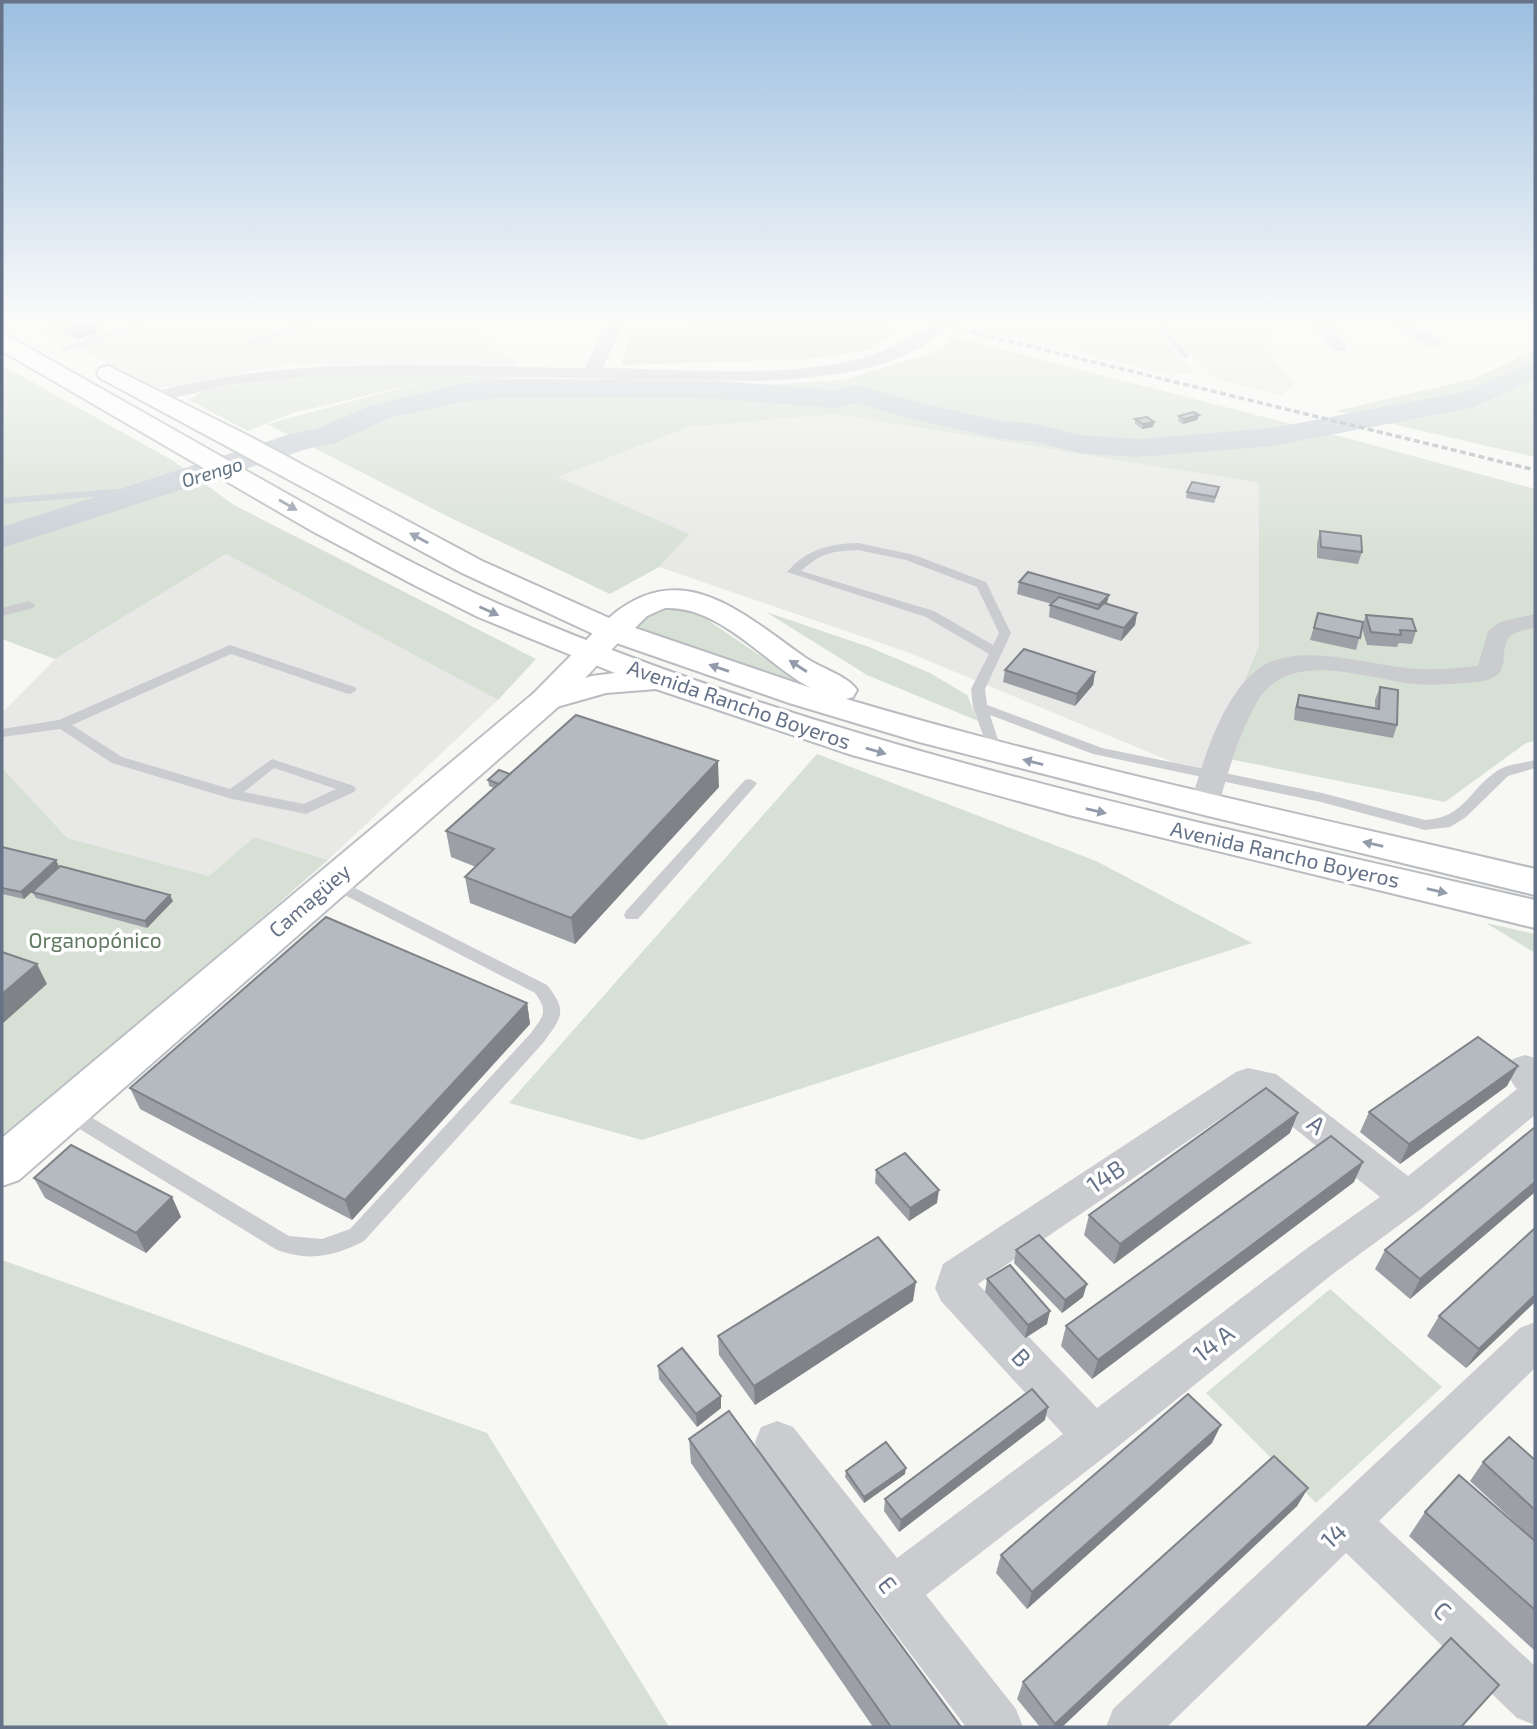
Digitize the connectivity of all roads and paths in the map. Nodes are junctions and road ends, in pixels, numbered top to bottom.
1 (113, 404) edge
2 (168, 404) edge
3 (29, 605) dead end
4 (2, 612) edge
5 (1535, 621) edge
6 (603, 642) junction
7 (995, 652) junction
8 (350, 690) dead end
9 (695, 693) junction
10 (546, 700) junction
11 (980, 707) junction
12 (62, 724) junction
13 (2, 733) edge
14 (995, 752) junction
15 (1535, 764) edge
16 (750, 783) dead end
17 (1209, 789) junction
18 (232, 794) junction
19 (333, 882) junction
20 (1535, 882) edge
21 (1535, 914) edge
22 (632, 915) dead end
23 (1533, 1077) edge
24 (1256, 1081) joint
25 (65, 1111) junction
26 (2, 1166) edge
27 (1408, 1198) junction
28 (957, 1276) joint
29 (1535, 1341) edge
30 (1095, 1437) junction
31 (777, 1442) dead end
32 (1348, 1523) junction
33 (892, 1591) junction
34 (1535, 1700) edge
35 (998, 1727) edge
36 (1131, 1727) edge

1 -> 6 main road, Avenida Rancho Boyeros
6 -> 2 main road, Avenida Rancho Boyeros
3 - 4 lane
5 - 17 street
6 - 9 main road, Avenida Rancho Boyeros
6 - 10 main road, Camagüey
14 -> 6 main road, Avenida Rancho Boyeros
14 -> 6 main road, Camagüey
7 - 7 lane
7 - 11 lane
8 - 12 lane
9 - 10 main road
9 -> 21 main road, Avenida Rancho Boyeros
10 - 19 main road, Camagüey
11 - 14 lane
11 - 17 lane
12 - 13 lane
12 - 18 lane
17 -> 14 main road, Avenida Rancho Boyeros
15 - 17 lane
16 - 22 lane
20 -> 17 main road, Avenida Rancho Boyeros
18 - 18 lane
19 - 25 main road, Camagüey
19 - 25 lane
23 - 27 street, 14 A
24 - 27 street, A
24 - 28 street, 14B
25 - 26 main road, Camagüey
27 - 30 street, 14 A
28 - 30 street, B
29 - 32 street, 14
30 - 33 street, 14 A
31 - 33 street, E
32 - 34 street, C
32 - 36 street, 14
33 - 35 street, E

